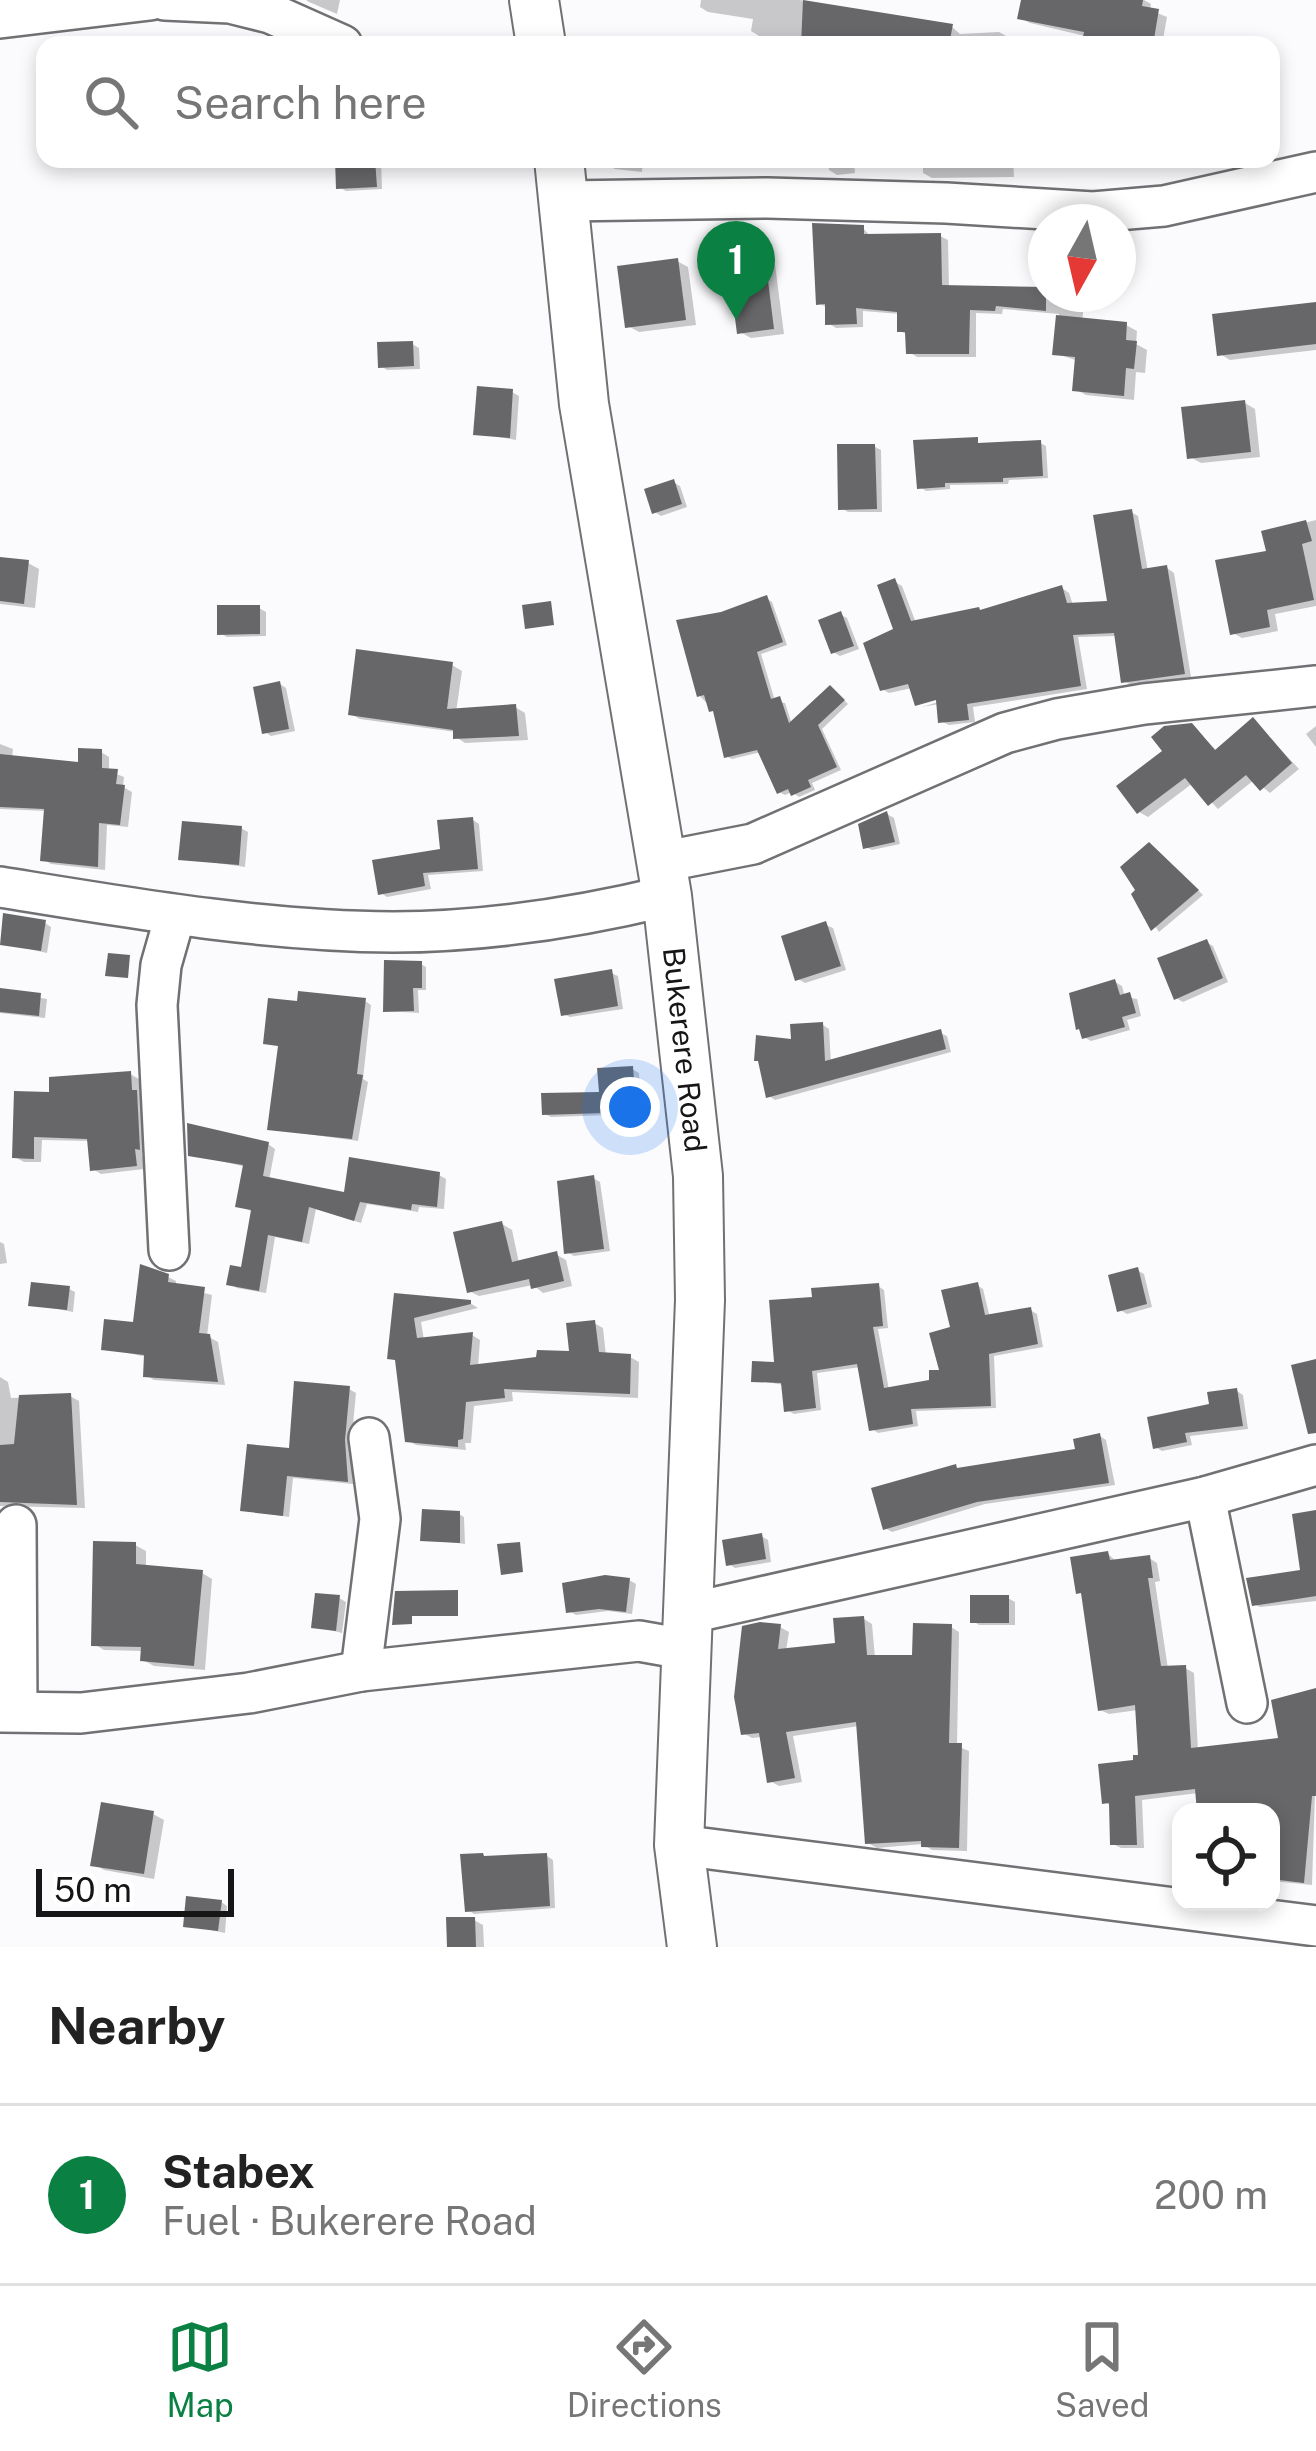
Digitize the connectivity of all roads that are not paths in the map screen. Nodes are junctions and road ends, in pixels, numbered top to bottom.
1 (150, 0) edge
2 (165, 0) edge
3 (534, 0) edge
4 (0, 18) edge
5 (322, 36) edge
6 (540, 36) edge
7 (1316, 172) edge
8 (562, 180) edge
9 (1316, 686) edge
10 (664, 879) junction
11 (0, 886) edge
12 (175, 916) junction
13 (169, 1250) dead end
14 (369, 1438) dead end
15 (1316, 1466) edge
16 (1205, 1497) junction
17 (16, 1525) dead end
18 (685, 1632) junction
19 (361, 1671) junction
20 (1247, 1702) dead end
21 (9, 1712) edge
22 (679, 1845) junction
23 (1316, 1926) edge
24 (692, 1947) edge

1 - 4 street
2 - 5 street
3 - 6 main road
7 - 8 street
8 - 10 main road, Bukerere Road
9 - 10 street
10 - 12 street
10 - 18 main road, Bukerere Road
11 - 12 street
12 - 13 street
14 - 19 street
15 - 16 street
16 - 18 street
16 - 20 street
17 - 21 street
18 - 19 street
18 - 22 main road, Bukerere Road
19 - 21 street
22 - 23 street
22 - 24 main road, Bukerere Road

